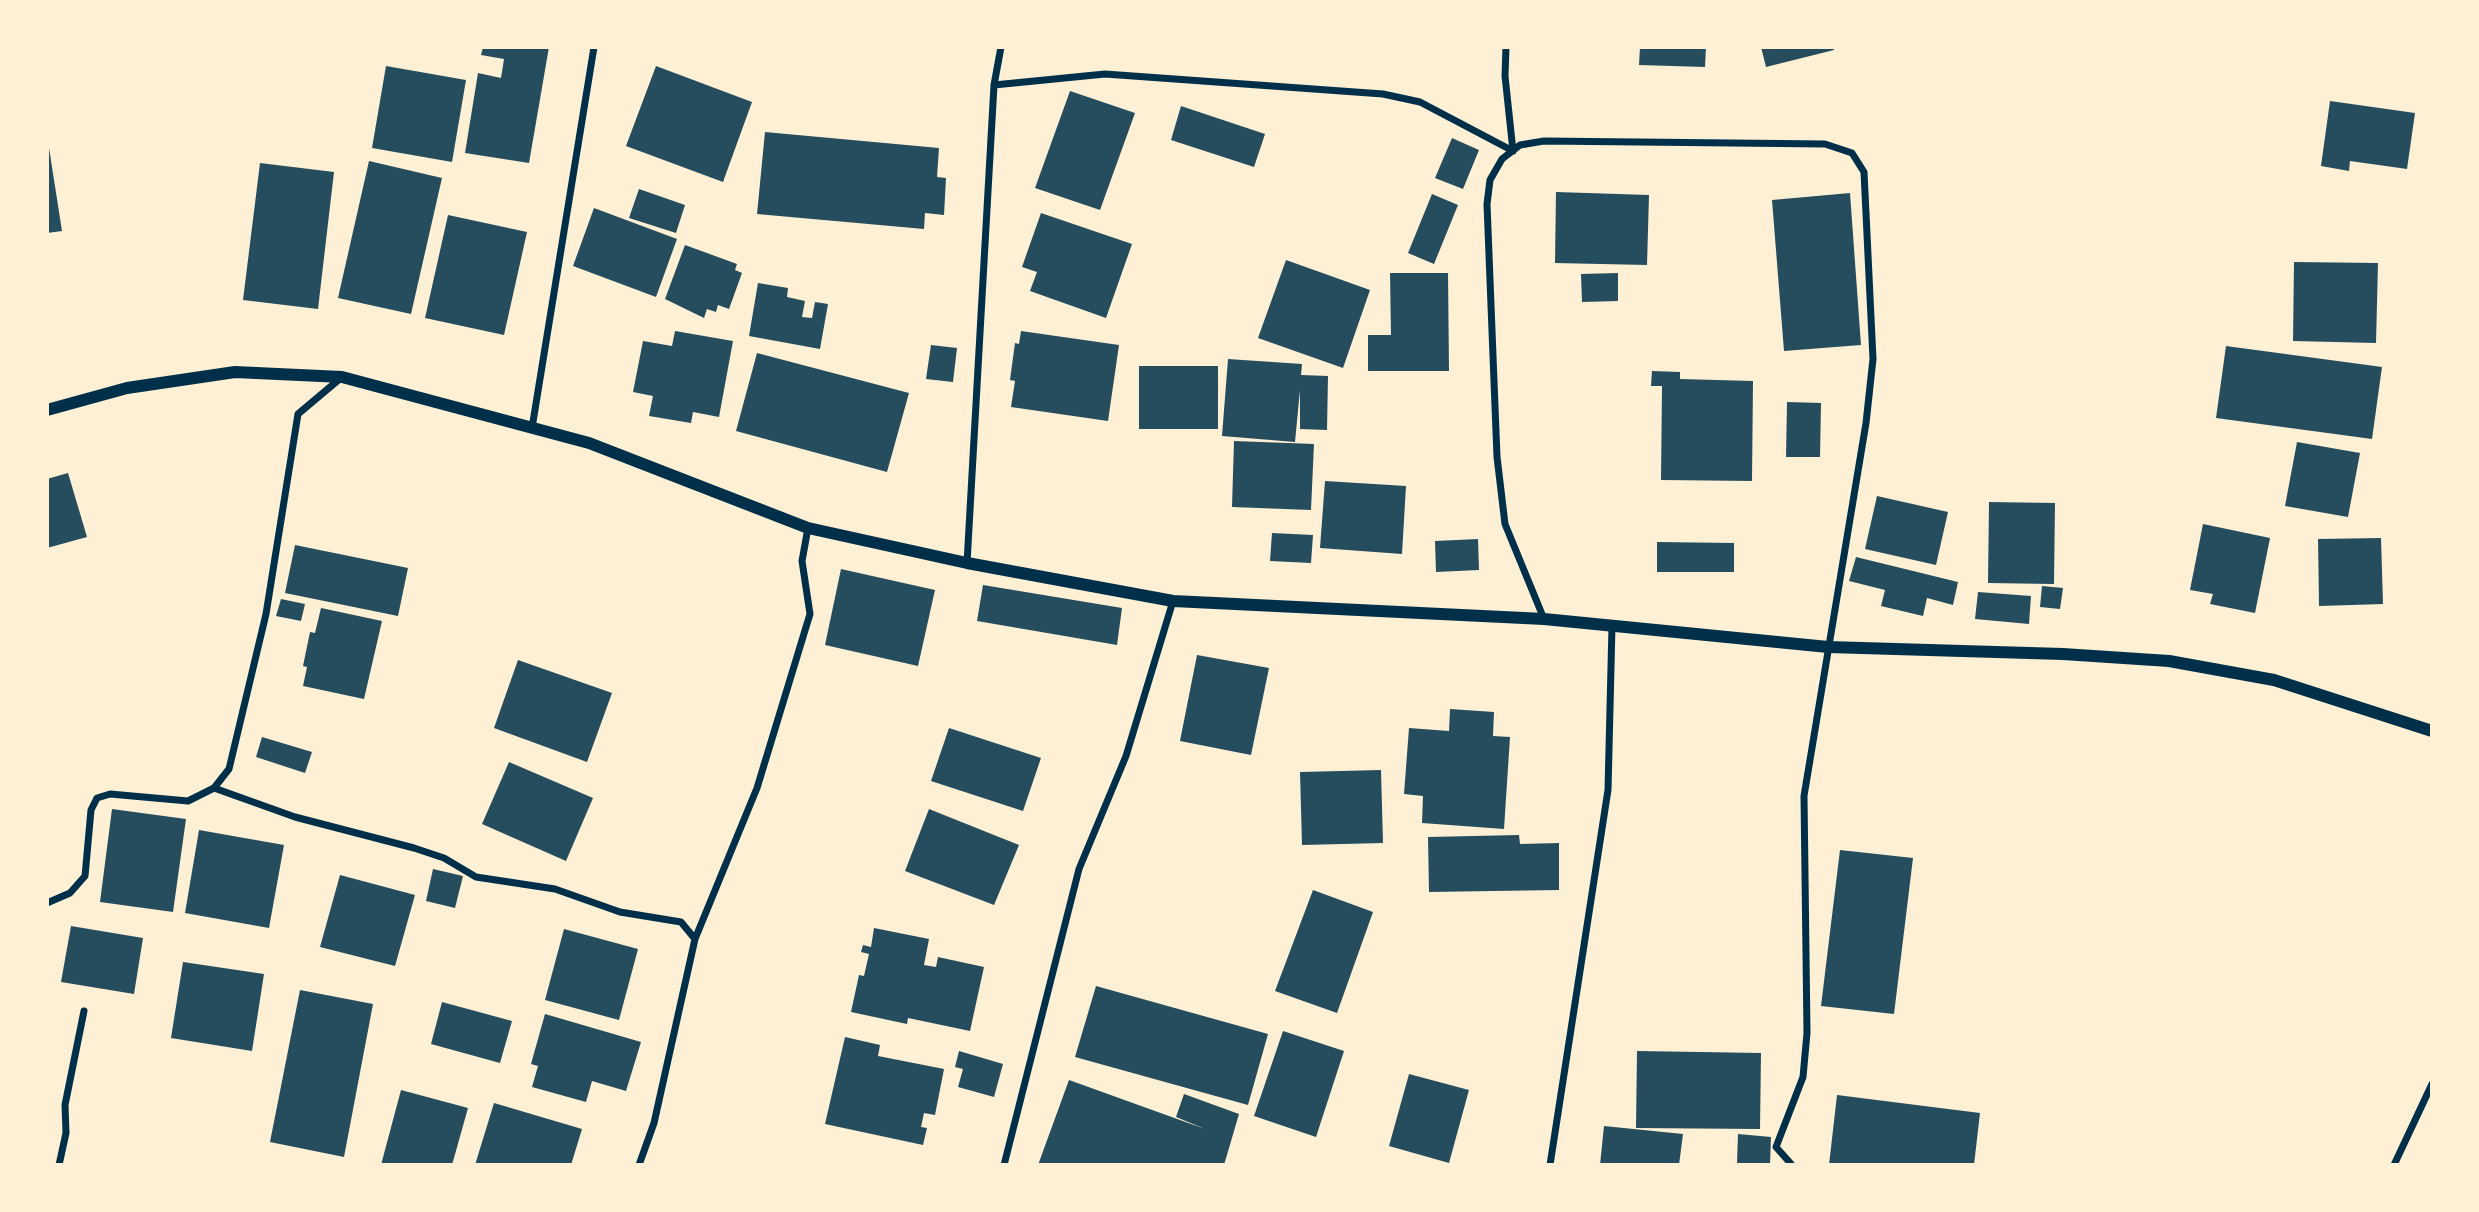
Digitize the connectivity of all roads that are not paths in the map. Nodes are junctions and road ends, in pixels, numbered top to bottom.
1 (594, 47) edge
2 (1001, 47) edge
3 (1506, 47) edge
4 (994, 85) junction
5 (1513, 151) junction
6 (342, 377) junction
7 (47, 410) edge
8 (533, 428) junction
9 (808, 528) junction
10 (967, 563) junction
11 (1173, 601) junction
12 (1544, 619) junction
13 (1612, 626) junction
14 (1828, 648) junction
15 (2432, 732) edge
16 (214, 788) junction
17 (47, 903) edge
18 (695, 939) junction
19 (84, 1011) dead end
20 (2432, 1084) edge
21 (60, 1165) edge
22 (639, 1165) edge
23 (1004, 1165) edge
24 (1549, 1165) edge
25 (1792, 1165) edge
26 (2394, 1165) edge

1 - 8 street
2 - 4 street
3 - 5 street
4 - 5 street
4 - 10 street
5 - 12 street
5 - 14 street
6 - 7 street
6 - 8 street
6 - 16 street
8 - 9 street
9 - 10 street
9 - 18 street
10 - 11 street
11 - 12 street
11 - 23 street
12 - 13 street
13 - 14 street
13 - 24 street
14 - 15 street
14 - 25 street
16 - 17 street
16 - 18 street
18 - 22 street
19 - 21 street
20 - 26 street

